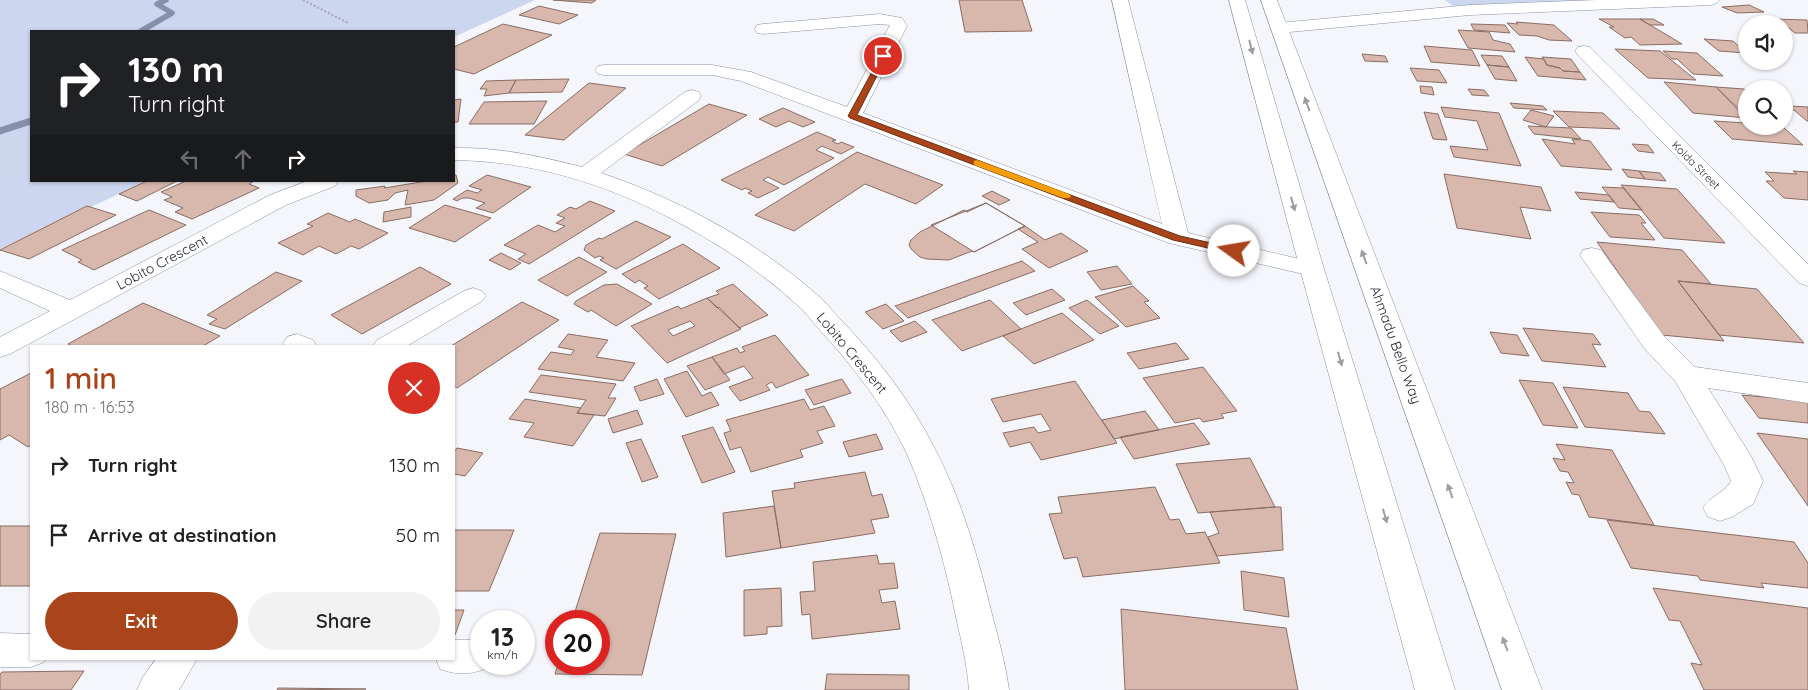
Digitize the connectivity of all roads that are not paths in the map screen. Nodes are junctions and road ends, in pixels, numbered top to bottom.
1 (1120, 0) edge
2 (1237, 0) edge
3 (1269, 0) edge
4 (1383, 0) edge
5 (1711, 0) edge
6 (1393, 17) junction
7 (1279, 28) junction
8 (763, 29) dead end
9 (1584, 51) dead end
10 (604, 70) dead end
11 (692, 96) dead end
12 (852, 116) junction
13 (455, 154) edge
14 (586, 175) junction
15 (324, 182) edge
16 (1177, 238) junction
17 (1592, 254) dead end
18 (1312, 269) junction
19 (1808, 278) edge
20 (0, 279) edge
21 (473, 296) dead end
22 (70, 310) junction
23 (389, 345) edge
24 (0, 348) edge
25 (1686, 375) junction
26 (1808, 393) edge
27 (1720, 508) dead end
28 (0, 650) edge
29 (30, 650) edge
30 (177, 660) edge
31 (157, 690) edge
32 (989, 690) edge
33 (1435, 690) edge
34 (1522, 690) edge

1 - 16 street
2 -> 18 street
3 - 7 street, Ahmadu Bello Way
4 - 6 street
5 - 6 street
6 - 7 street
34 -> 7 street, Ahmadu Bello Way
8 - 12 street
9 - 19 street, Kolda Street
10 - 12 street
11 - 14 street
12 - 16 street
13 - 14 street, Lobito Crescent
14 - 32 street, Lobito Crescent
15 - 22 street, Lobito Crescent
16 - 18 street
17 - 25 street
18 -> 33 street
20 - 22 street
21 - 23 street
22 - 24 street, Lobito Crescent
25 - 26 street
25 - 27 street
28 - 29 street
30 - 31 street

